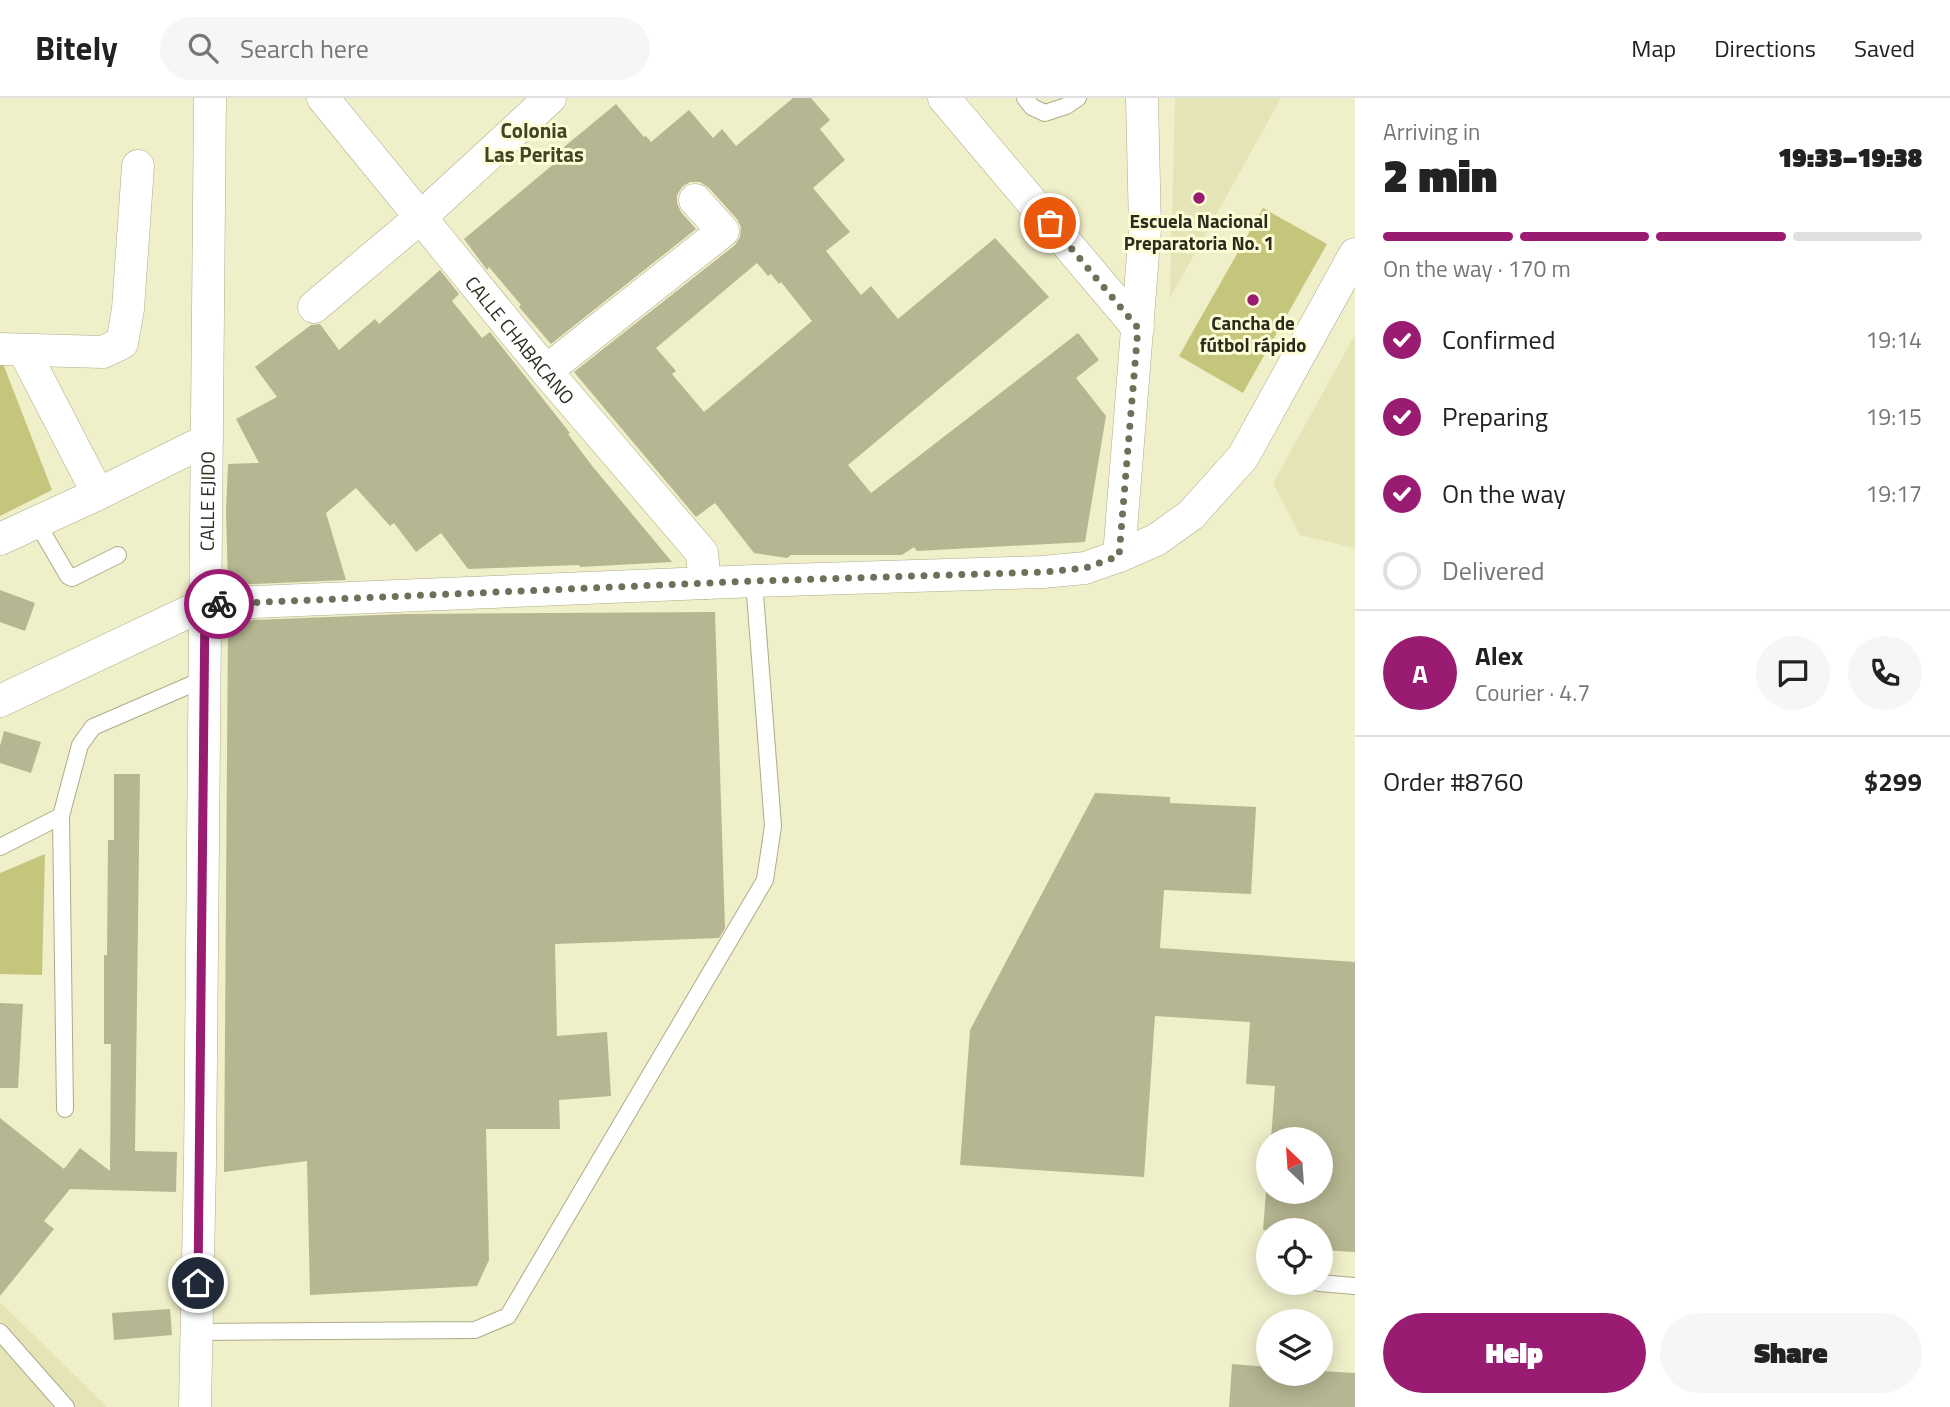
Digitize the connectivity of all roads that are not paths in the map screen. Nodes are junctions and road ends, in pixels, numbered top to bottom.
1 (210, 98) edge
2 (323, 98) edge
3 (550, 98) edge
4 (944, 98) edge
5 (1025, 98) edge
6 (1078, 98) edge
7 (1142, 98) edge
8 (138, 166) dead end
9 (695, 200) dead end
10 (421, 217) junction
11 (1355, 254) edge
12 (314, 307) dead end
13 (1138, 328) junction
14 (12, 350) edge
15 (546, 371) junction
16 (206, 440) junction
17 (98, 494) junction
18 (36, 521) junction
19 (0, 539) edge
20 (118, 555) dead end
21 (1119, 556) junction
22 (754, 581) junction
23 (705, 583) junction
24 (205, 604) junction
25 (204, 679) junction
26 (0, 701) edge
27 (61, 816) junction
28 (0, 847) edge
29 (65, 1109) dead end
30 (1333, 1284) edge
31 (1355, 1286) edge
32 (0, 1332) edge
33 (197, 1332) junction
34 (66, 1407) edge
35 (195, 1407) edge

1 - 16 street, CALLE EJIDO
2 - 10 street, CALLE CHABACANO
3 - 10 street
4 - 13 street
5 - 6 lane
7 - 13 street
8 - 14 street
9 - 15 street
10 - 12 street
10 - 15 street, CALLE CHABACANO
11 - 21 street
13 - 21 street
14 - 17 street
15 - 23 street, CALLE CHABACANO
16 - 17 street
16 - 24 street, CALLE EJIDO
17 - 18 street
18 - 19 street
18 - 20 lane
21 - 22 street
22 - 23 street
22 - 33 lane
23 - 24 street
24 - 25 street, CALLE EJIDO
24 - 26 street
25 - 27 lane
25 - 33 street, CALLE EJIDO
27 - 28 lane
27 - 29 lane
30 - 31 lane
32 - 34 lane
33 - 35 street, CALLE EJIDO

